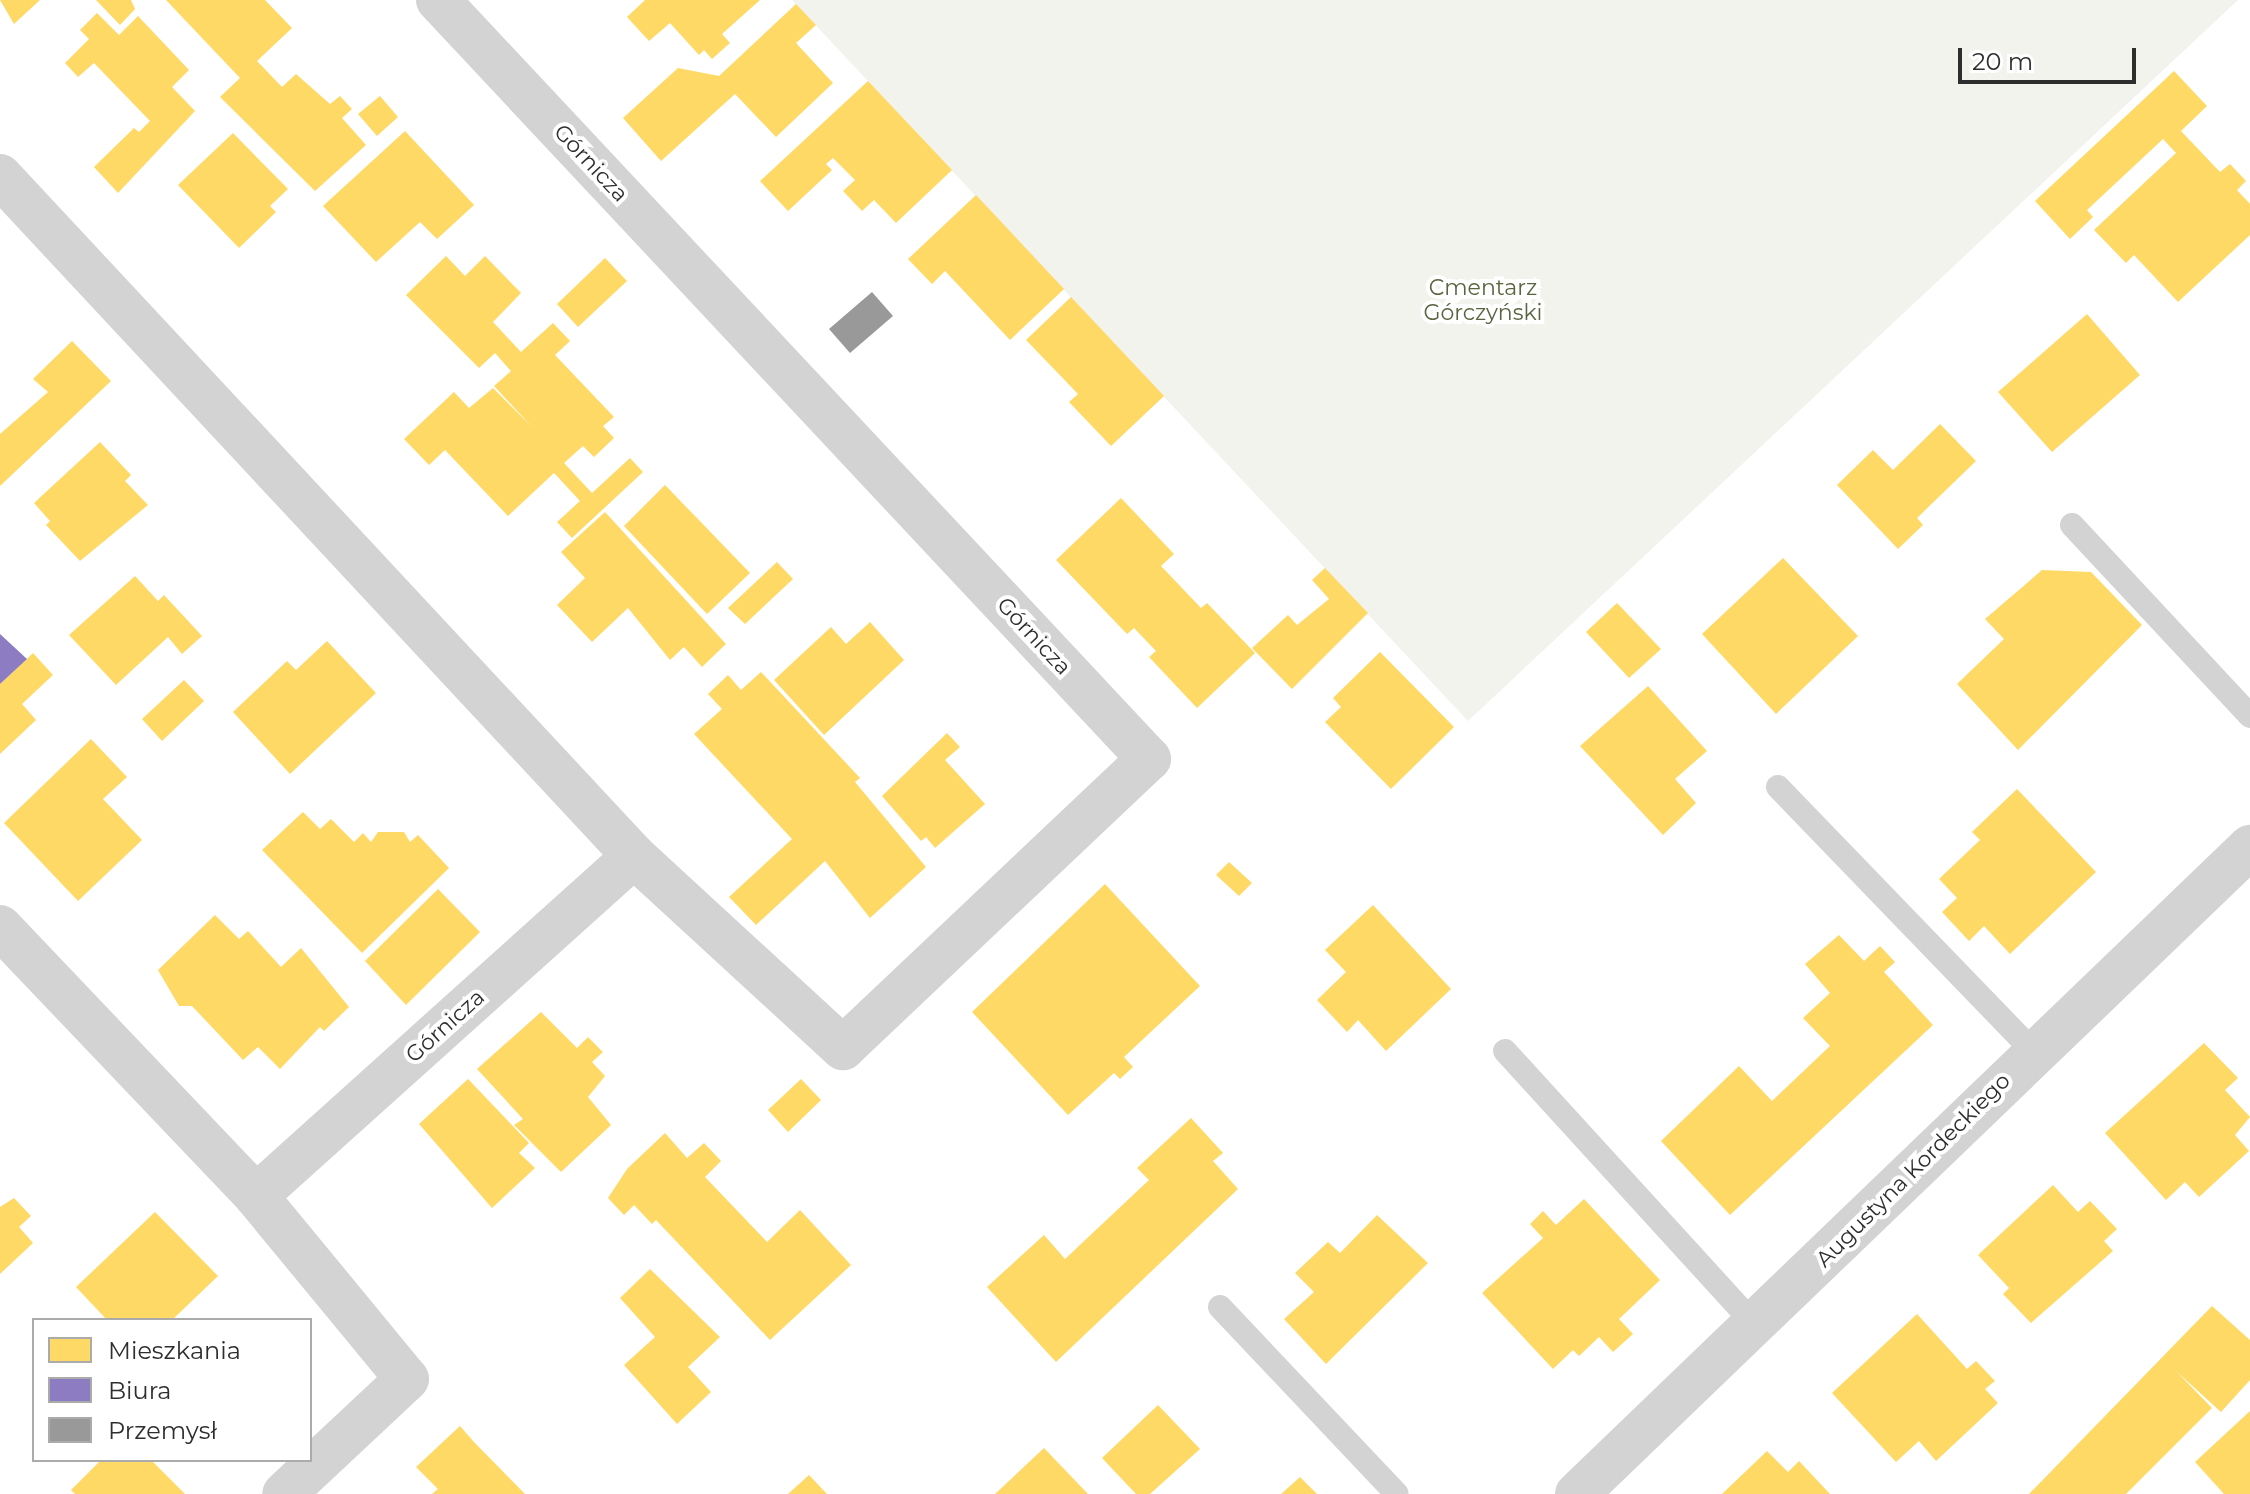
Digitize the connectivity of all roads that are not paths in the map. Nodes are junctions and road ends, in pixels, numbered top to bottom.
1 (438, 0) edge
2 (0, 176) edge
3 (2072, 525) dead end
4 (2250, 716) edge
5 (1778, 787) dead end
6 (2250, 847) edge
7 (634, 856) junction
8 (0, 927) edge
9 (1505, 1051) dead end
10 (2034, 1052) junction
11 (256, 1196) junction
12 (1220, 1307) dead end
13 (1755, 1325) junction
14 (284, 1494) edge
15 (1397, 1494) edge
16 (1577, 1494) edge

1 - 7 street, Górnicza
2 - 7 street, Górnicza
3 - 4 lane
5 - 10 lane
6 - 10 street, Augustyna Kordeckiego
7 - 11 street, Górnicza
8 - 11 street
9 - 13 lane
10 - 13 street, Augustyna Kordeckiego
11 - 14 street
12 - 15 lane
13 - 16 street, Augustyna Kordeckiego

